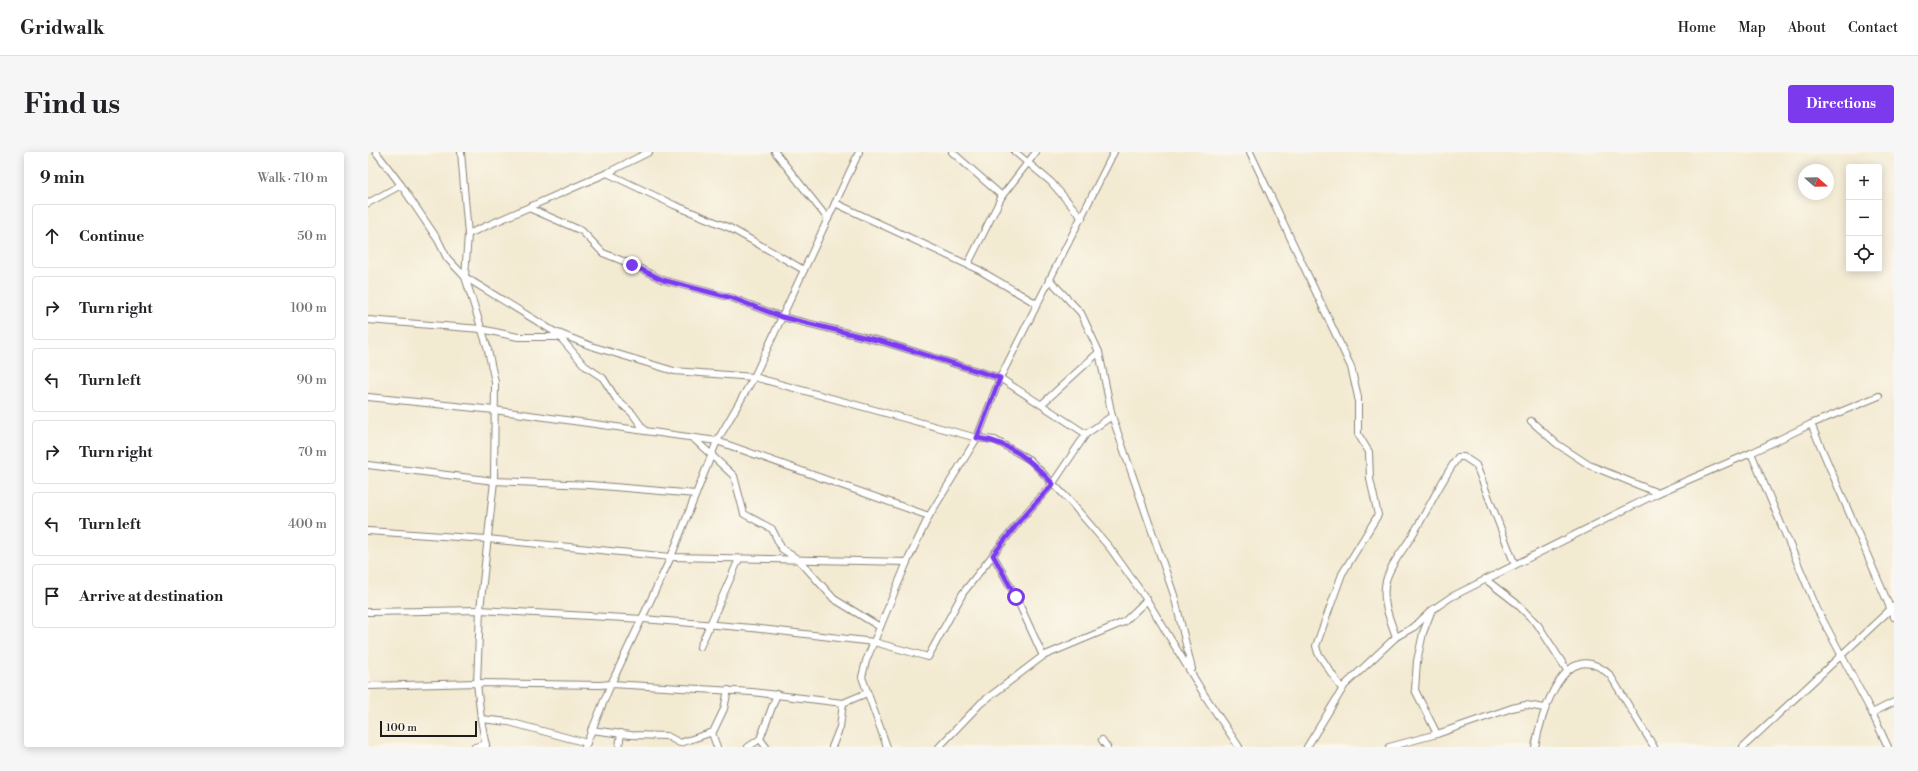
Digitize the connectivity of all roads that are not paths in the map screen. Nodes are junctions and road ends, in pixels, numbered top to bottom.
1 (376, 152) edge
2 (461, 152) edge
3 (649, 152) edge
4 (775, 152) edge
5 (860, 152) edge
6 (952, 152) edge
7 (1015, 152) edge
8 (1036, 152) edge
9 (1114, 152) edge
10 (1250, 152) edge
11 (1029, 163) junction
12 (607, 173) junction
13 (401, 185) junction
14 (1002, 196) junction
15 (368, 204) edge
16 (835, 204) junction
17 (529, 208) junction
18 (1082, 218) junction
19 (828, 219) junction
20 (468, 234) junction
21 (968, 264) junction
22 (804, 270) junction
23 (465, 277) junction
24 (1049, 279) junction
25 (1037, 304) junction
26 (782, 317) junction
27 (368, 320) edge
28 (480, 329) junction
29 (553, 331) junction
30 (562, 337) junction
31 (1098, 352) junction
32 (754, 377) junction
33 (1000, 378) junction
34 (1879, 396) dead end
35 (368, 397) edge
36 (1042, 404) junction
37 (494, 410) junction
38 (1112, 416) junction
39 (1531, 421) dead end
40 (1811, 424) junction
41 (644, 431) junction
42 (1086, 434) junction
43 (693, 438) junction
44 (977, 438) junction
45 (717, 441) junction
46 (1751, 453) junction
47 (711, 455) junction
48 (368, 465) edge
49 (494, 482) junction
50 (1053, 484) junction
51 (1658, 493) junction
52 (696, 494) junction
53 (929, 516) junction
54 (368, 531) edge
55 (487, 539) junction
56 (993, 555) junction
57 (671, 557) junction
58 (739, 559) junction
59 (799, 560) junction
60 (907, 562) junction
61 (1516, 565) junction
62 (1486, 579) junction
63 (1147, 600) junction
64 (1892, 607) edge
65 (480, 610) junction
66 (1432, 610) junction
67 (368, 612) edge
68 (1894, 617) edge
69 (643, 619) junction
70 (710, 625) junction
71 (880, 627) junction
72 (1396, 638) junction
73 (874, 642) junction
74 (700, 647) dead end
75 (1842, 655) junction
76 (1043, 656) junction
77 (1567, 670) junction
78 (1194, 677) junction
79 (477, 683) junction
80 (611, 684) junction
81 (368, 686) edge
82 (1342, 689) junction
83 (728, 690) junction
84 (867, 693) junction
85 (777, 694) junction
86 (1894, 702) edge
87 (843, 703) junction
88 (1544, 708) junction
89 (1872, 713) junction
90 (481, 719) junction
91 (591, 730) junction
92 (712, 733) junction
93 (621, 734) junction
94 (1437, 734) junction
95 (760, 739) junction
96 (1102, 740) dead end
97 (586, 745) edge
98 (680, 745) edge
99 (486, 746) edge
100 (475, 747) edge
101 (619, 747) edge
102 (717, 747) edge
103 (748, 747) edge
104 (766, 747) edge
105 (832, 747) edge
106 (887, 747) edge
107 (939, 747) edge
108 (1107, 747) edge
109 (1239, 747) edge
110 (1307, 747) edge
111 (1389, 747) edge
112 (1535, 747) edge
113 (1654, 747) edge
114 (1743, 747) edge
115 (1888, 747) edge

1 - 13 street
2 - 20 street
3 - 12 street
4 - 19 street
5 - 16 street
6 - 14 street
7 - 11 street
8 - 11 street
9 - 18 street
10 - 82 street
11 - 14 street
11 - 18 street
12 - 17 street
12 - 22 street
13 - 15 street
13 - 23 street
14 - 21 street
16 - 19 street
16 - 21 street
17 - 20 street
17 - 26 street
18 - 24 street
19 - 22 street
20 - 23 street
21 - 25 street
22 - 26 street
23 - 28 street
23 - 29 street
24 - 25 street
24 - 31 street
25 - 33 street
26 - 32 street
26 - 33 street
27 - 28 street
28 - 30 street
28 - 37 street
29 - 30 street
29 - 32 street
30 - 41 street
31 - 36 street
31 - 38 street
32 - 44 street
32 - 45 street
33 - 36 street
33 - 44 street
34 - 40 street
35 - 37 street
36 - 42 street
37 - 41 street
37 - 49 street
38 - 42 street
38 - 78 street
39 - 51 street
40 - 46 street
40 - 64 street
41 - 43 street
42 - 50 street
43 - 45 street
43 - 47 street
44 - 50 street
44 - 53 street
45 - 47 street
45 - 53 street
46 - 51 street
46 - 75 street
47 - 52 street
47 - 59 street
48 - 49 street
49 - 52 street
49 - 55 street
50 - 56 street
50 - 63 street
51 - 61 street
52 - 57 street
53 - 60 street
54 - 55 street
55 - 57 street
55 - 65 street
56 - 73 street
56 - 76 street
57 - 58 street
57 - 69 street
58 - 59 street
58 - 70 street
59 - 60 street
59 - 71 street
60 - 71 street
61 - 62 street
61 - 72 street
62 - 66 street
62 - 77 street
63 - 76 street
63 - 78 street
64 - 68 street
64 - 75 street
65 - 67 street
65 - 69 street
65 - 79 street
66 - 72 street
66 - 94 street
69 - 70 street
69 - 80 street
70 - 73 street
70 - 74 street
71 - 73 street
72 - 82 street
73 - 84 street
75 - 89 street
75 - 114 street
76 - 107 street
77 - 88 street
77 - 113 street
78 - 109 street
79 - 80 street
79 - 81 street
79 - 90 street
80 - 83 street
80 - 91 street
82 - 110 street
83 - 85 street
83 - 92 street
84 - 87 street
84 - 106 street
85 - 87 street
85 - 95 street
86 - 89 street
87 - 105 street
88 - 94 street
88 - 112 street
89 - 115 street
90 - 97 street
90 - 99 street
91 - 93 street
91 - 97 street
92 - 98 street
92 - 102 street
93 - 98 street
93 - 101 street
94 - 111 street
95 - 103 street
95 - 104 street
96 - 108 street
99 - 100 street

